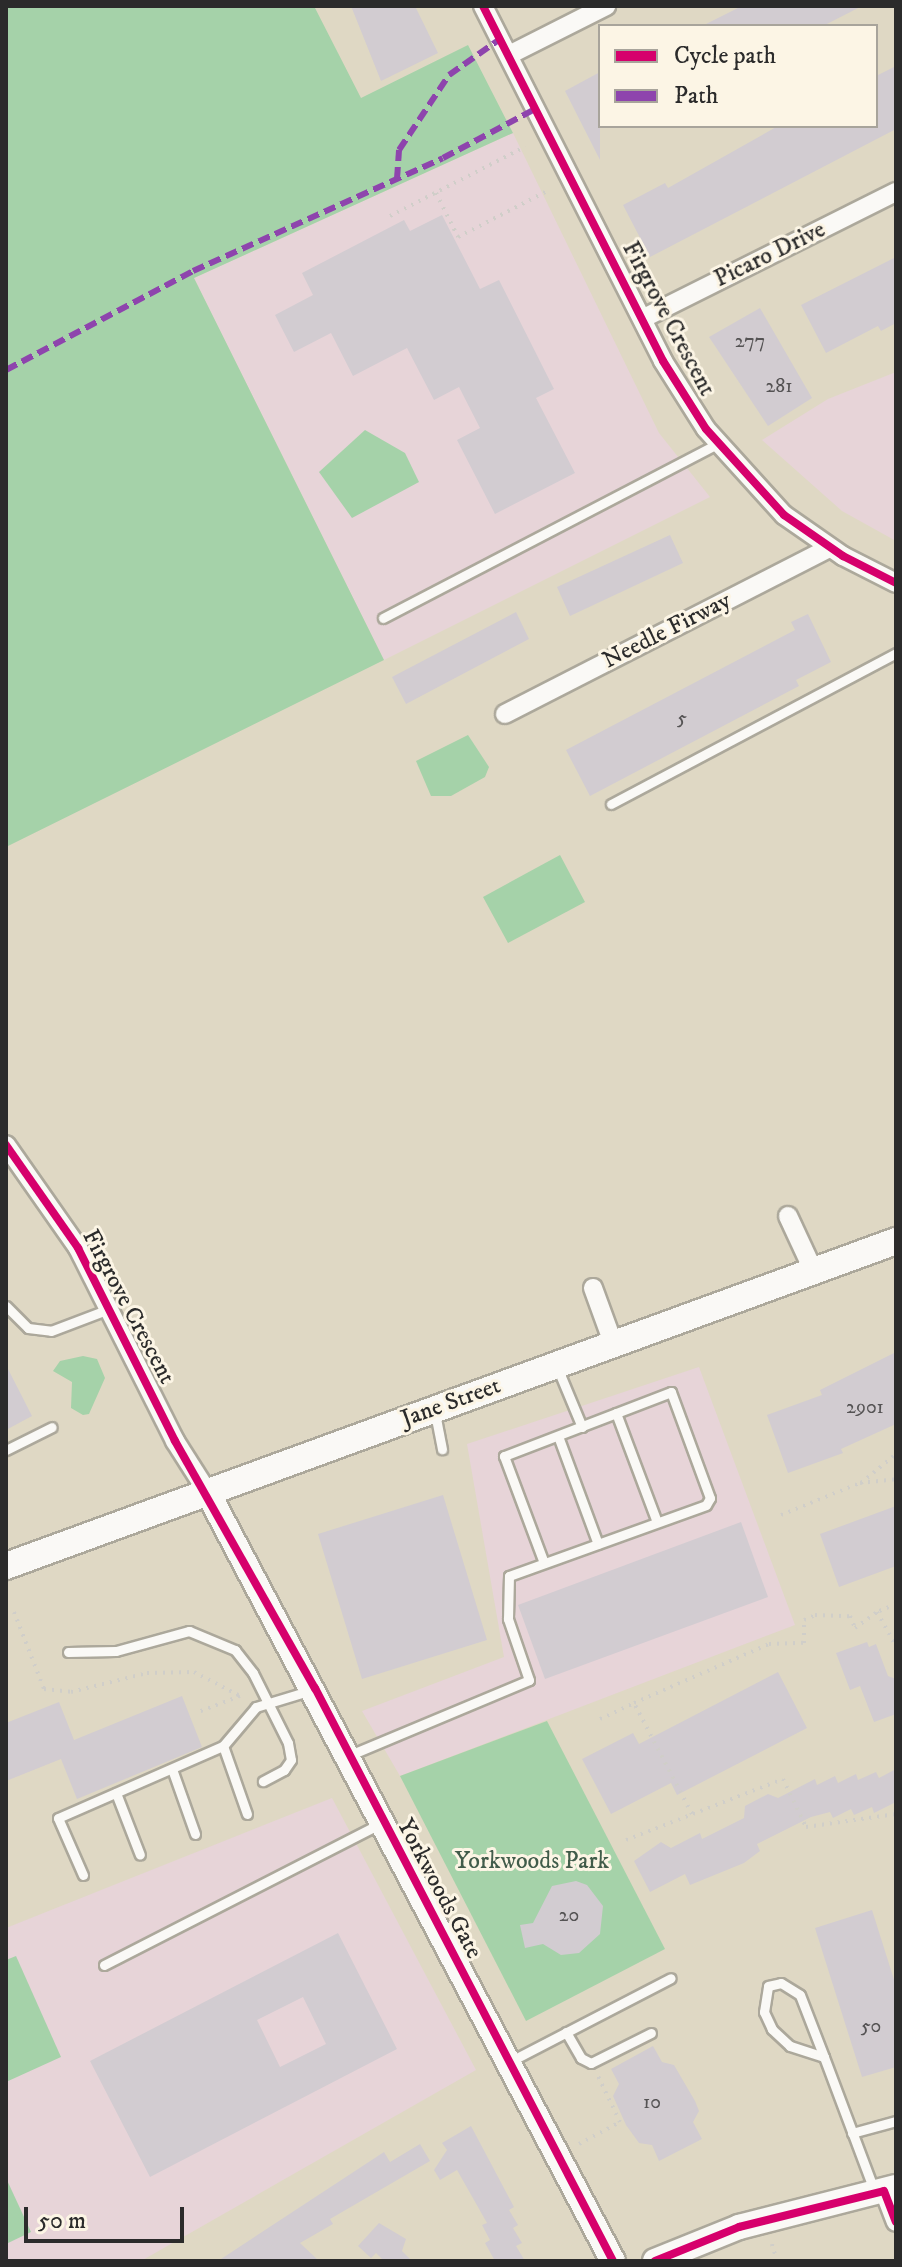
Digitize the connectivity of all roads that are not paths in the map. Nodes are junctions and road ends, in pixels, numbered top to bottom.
1 (483, 6) edge
2 (606, 6) edge
3 (509, 55) junction
4 (896, 192) edge
5 (644, 318) junction
6 (717, 444) junction
7 (829, 548) junction
8 (896, 583) edge
9 (383, 618) dead end
10 (896, 653) edge
11 (505, 714) dead end
12 (611, 804) dead end
13 (6, 1145) edge
14 (788, 1216) dead end
15 (896, 1241) edge
16 (814, 1272) junction
17 (593, 1288) dead end
18 (6, 1306) edge
19 (110, 1309) junction
20 (613, 1343) junction
21 (555, 1364) junction
22 (434, 1409) junction
23 (616, 1413) junction
24 (52, 1427) dead end
25 (582, 1427) junction
26 (558, 1436) junction
27 (442, 1449) dead end
28 (6, 1450) edge
29 (208, 1493) junction
30 (657, 1522) junction
31 (598, 1544) junction
32 (544, 1563) junction
33 (6, 1566) edge
34 (68, 1652) dead end
35 (315, 1688) junction
36 (268, 1702) junction
37 (223, 1746) junction
38 (347, 1756) junction
39 (172, 1769) junction
40 (263, 1781) dead end
41 (116, 1793) junction
42 (247, 1814) dead end
43 (382, 1823) junction
44 (195, 1834) dead end
45 (140, 1855) dead end
46 (83, 1875) dead end
47 (104, 1965) dead end
48 (671, 1978) dead end
49 (566, 2032) junction
50 (651, 2033) dead end
51 (824, 2057) junction
52 (509, 2062) junction
53 (896, 2121) edge
54 (852, 2133) junction
55 (885, 2190) edge
56 (896, 2222) edge
57 (613, 2261) edge
58 (655, 2261) edge

1 - 3 street, Firgrove Crescent
2 - 3 street
3 - 5 street, Firgrove Crescent
4 - 5 street, Picaro Drive
5 - 6 street, Firgrove Crescent
6 - 7 street, Firgrove Crescent
6 - 9 lane
7 - 8 street, Firgrove Crescent
7 - 11 street, Needle Firway
10 - 12 lane
13 - 19 street, Firgrove Crescent
14 - 16 street
15 - 16 main road, Jane Street
16 - 20 main road, Jane Street
17 - 20 street
18 - 19 lane
19 - 29 street, Firgrove Crescent
20 - 21 main road, Jane Street
21 - 22 main road, Jane Street
21 - 25 lane
22 - 27 lane
22 - 29 main road, Jane Street
23 - 25 lane
23 - 30 lane
23 - 30 lane
24 - 28 lane
25 - 26 lane
26 - 31 lane
26 - 32 lane
29 - 33 main road, Jane Street
29 - 35 street, Yorkwoods Gate
30 - 31 lane
31 - 32 lane
32 - 38 lane
34 - 36 lane
35 - 36 lane
35 - 38 street, Yorkwoods Gate
36 - 37 lane
36 - 40 lane
37 - 39 lane
37 - 42 lane
38 - 43 street, Yorkwoods Gate
39 - 41 lane
39 - 44 lane
41 - 45 lane
41 - 46 lane
43 - 47 lane
43 - 52 street, Yorkwoods Gate
48 - 49 lane
49 - 50 lane
49 - 52 lane
51 - 51 lane
51 - 54 lane
52 - 57 street, Yorkwoods Gate
53 - 54 lane
54 - 55 lane
55 - 56 street
55 - 58 street

